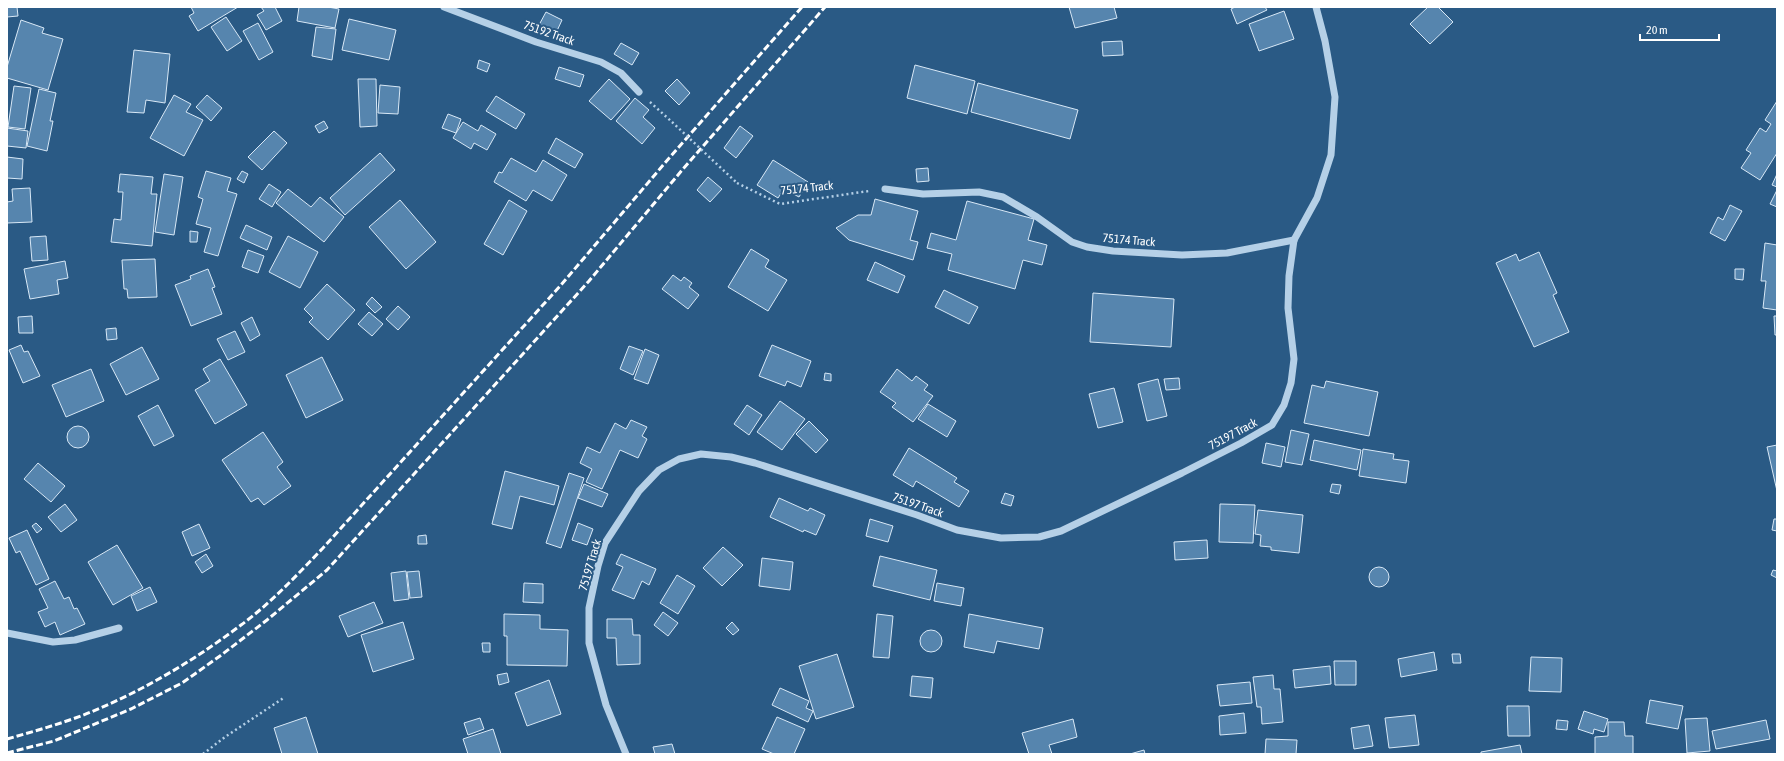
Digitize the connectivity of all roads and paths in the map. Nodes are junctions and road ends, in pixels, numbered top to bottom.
1 (444, 7) edge
2 (1316, 7) edge
3 (639, 92) joint
4 (885, 189) joint
5 (1294, 240) junction
6 (119, 628) dead end
7 (7, 633) edge
8 (285, 697) dead end
9 (203, 754) edge
10 (626, 754) edge

1 - 3 street, 75192 Track
2 - 5 street
3 - 4 path, 75174 Track, bridge
4 - 5 street, 75174 Track
5 - 10 street, 75197 Track
6 - 7 street
8 - 9 path

